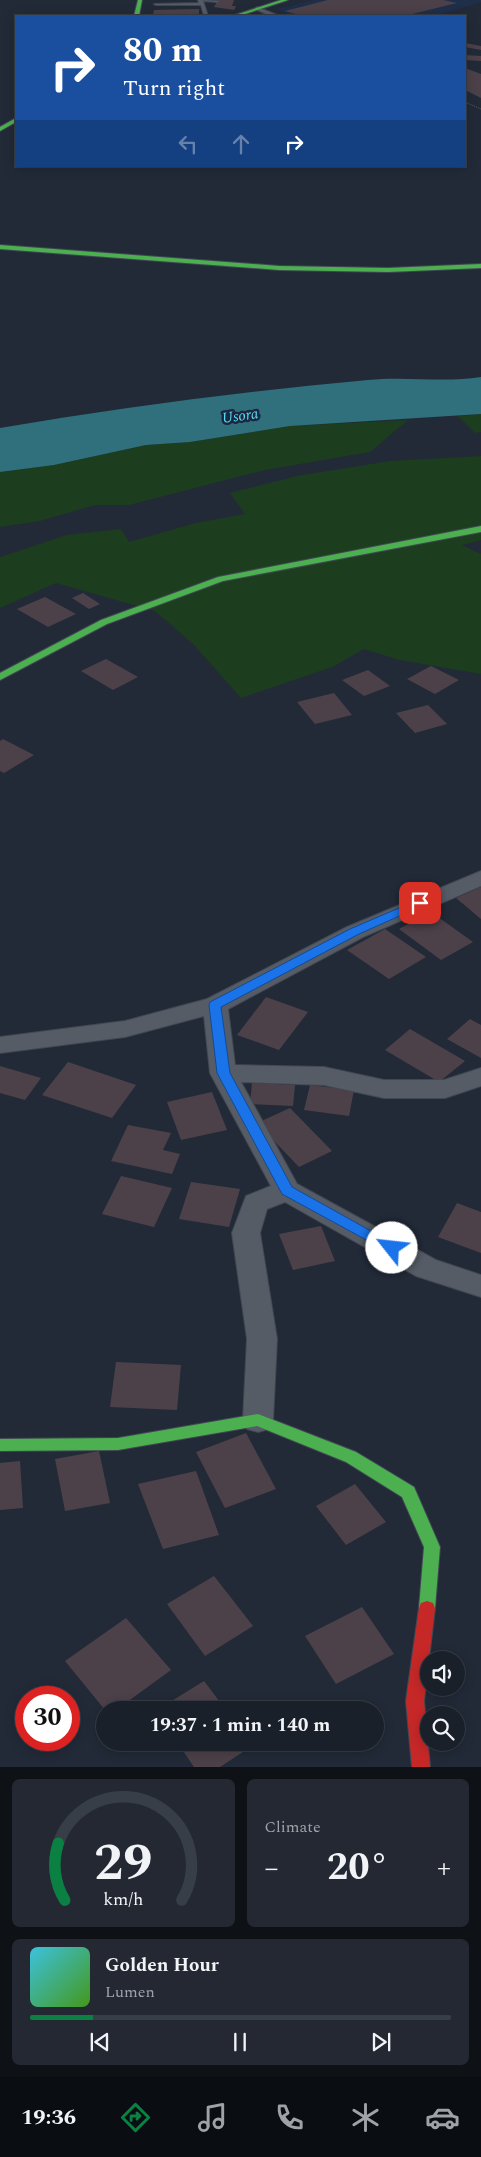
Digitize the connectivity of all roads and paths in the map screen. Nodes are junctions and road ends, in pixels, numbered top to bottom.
1 (140, 0) edge
2 (286, 0) edge
3 (203, 1) edge
4 (217, 1) edge
5 (150, 2) edge
6 (234, 2) dead end
7 (256, 4) edge
8 (166, 14) edge
9 (136, 15) edge
10 (206, 15) edge
11 (239, 15) edge
12 (273, 15) edge
13 (466, 102) edge
14 (481, 109) edge
15 (15, 121) edge
16 (0, 130) edge
17 (0, 247) edge
18 (481, 266) edge
19 (481, 529) edge
20 (0, 676) edge
21 (481, 878) edge
22 (215, 1005) junction
23 (0, 1045) edge
24 (223, 1073) junction
25 (481, 1077) edge
26 (287, 1191) junction
27 (481, 1286) edge
28 (258, 1420) junction
29 (0, 1444) edge
30 (421, 1767) edge

1 - 9 street
2 - 7 street
3 - 4 lane
3 - 5 lane
3 - 10 lane
5 - 8 lane
6 - 7 lane
7 - 11 street
7 - 12 lane
13 - 14 path
15 - 16 street
17 - 18 street
19 - 20 street
21 - 22 street
22 - 23 street
22 - 24 street
24 - 25 street
24 - 26 street
26 - 27 street
26 - 28 street
28 - 29 street
28 - 30 street

